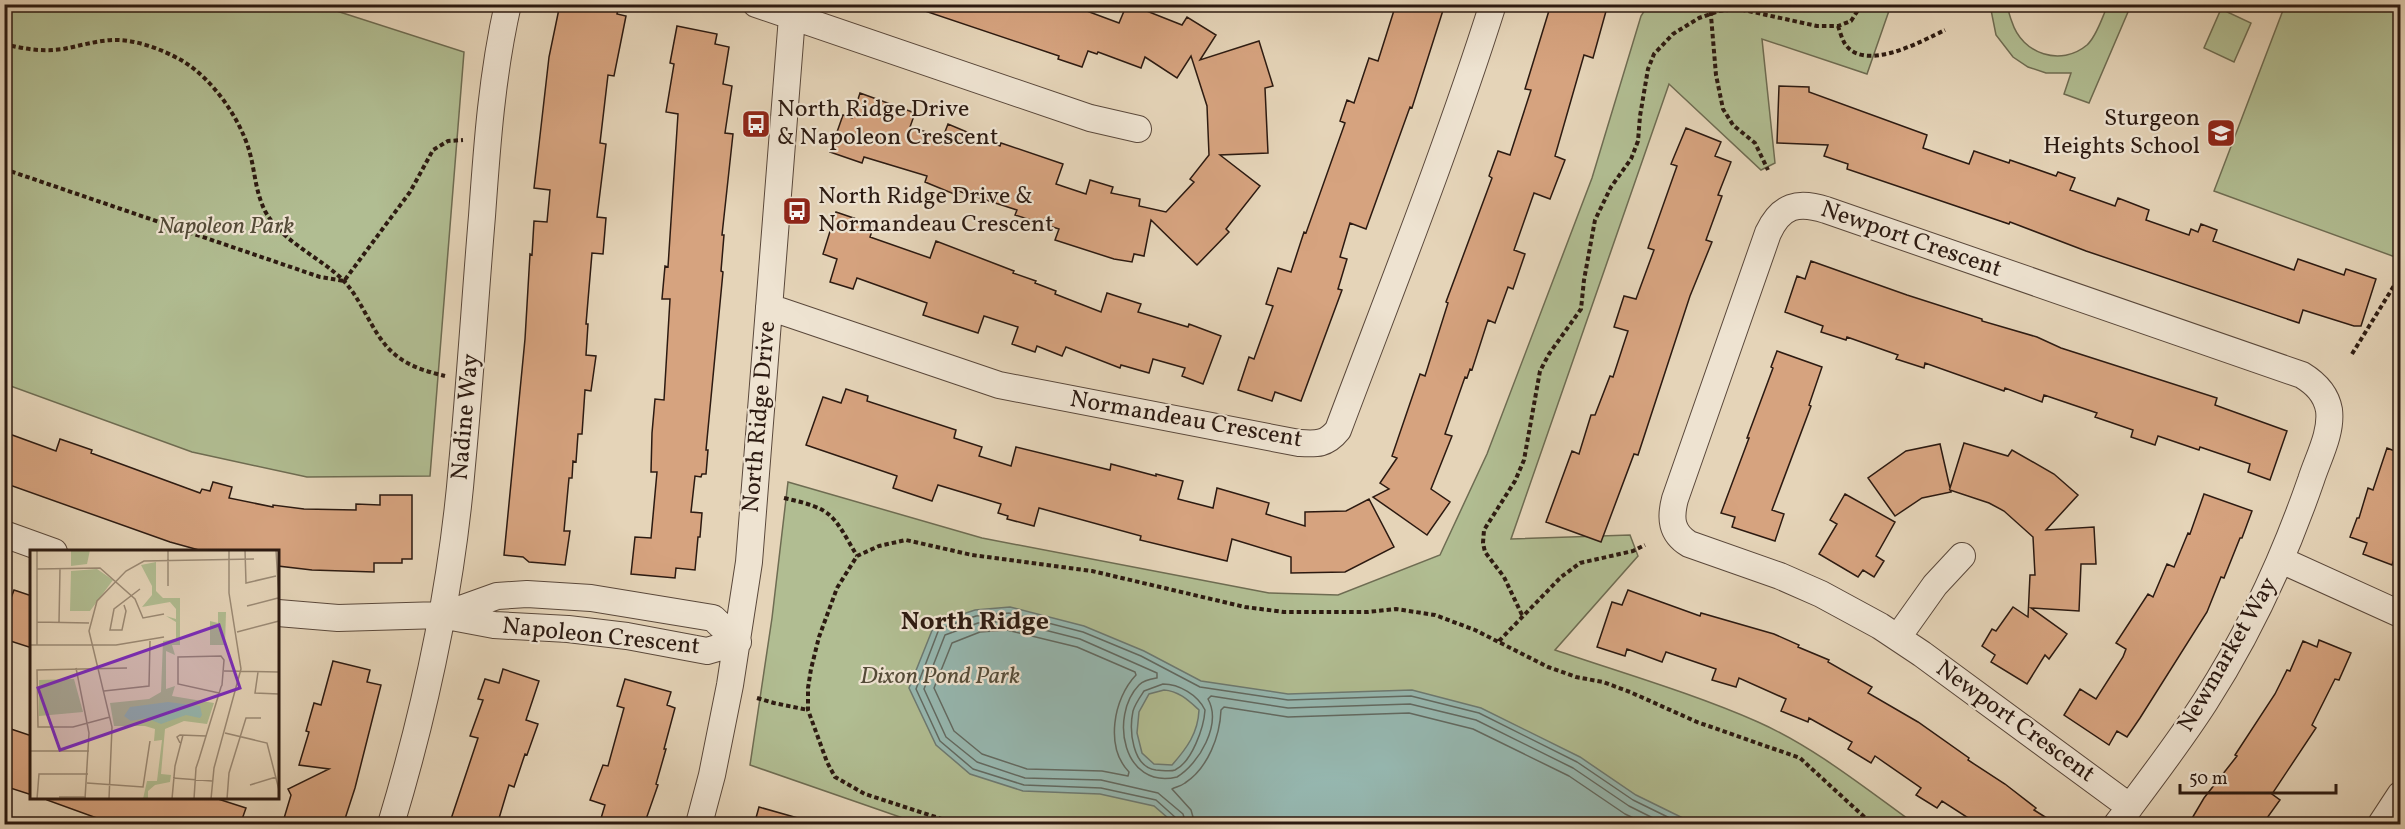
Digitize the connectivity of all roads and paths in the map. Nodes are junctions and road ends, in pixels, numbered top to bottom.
1 (508, 4) edge
2 (756, 4) edge
3 (1493, 4) edge
4 (1710, 4) edge
5 (1862, 4) edge
6 (793, 11) edge
7 (1710, 14) junction
8 (1838, 26) junction
9 (1945, 30) dead end
10 (4, 44) edge
11 (1138, 129) dead end
12 (463, 140) dead end
13 (4, 169) edge
14 (1768, 170) dead end
15 (2400, 276) edge
16 (344, 281) junction
17 (769, 307) junction
18 (2352, 354) dead end
19 (445, 376) dead end
20 (783, 498) dead end
21 (4, 534) edge
22 (1646, 545) dead end
23 (48, 550) edge
24 (856, 556) junction
25 (1962, 556) dead end
26 (2281, 560) junction
27 (279, 613) edge
28 (2400, 614) edge
29 (441, 615) junction
30 (1522, 615) junction
31 (1898, 638) junction
32 (1498, 641) junction
33 (738, 642) junction
34 (757, 698) dead end
35 (808, 710) junction
36 (2400, 795) edge
37 (2124, 816) edge
38 (391, 825) edge
39 (699, 825) edge
40 (957, 825) edge
41 (1872, 825) edge
42 (2381, 825) edge

1 - 29 street, Nadine Way
2 - 6 street
3 - 17 street, Normandeau Crescent
4 - 7 path
5 - 8 path
6 - 11 street
6 - 17 street, North Ridge Drive
7 - 8 path
7 - 14 path
7 - 30 path
8 - 9 path
10 - 16 path
12 - 16 path
13 - 16 path
15 - 18 path
16 - 19 path
17 - 33 street, North Ridge Drive
20 - 24 path
21 - 23 street
22 - 30 path
24 - 32 path
24 - 35 path
25 - 31 street
26 - 28 street, Newmarket Way
26 - 31 street, Newport Crescent
26 - 37 street, Newmarket Way
27 - 29 street, Napoleon Crescent
29 - 33 street, Napoleon Crescent
29 - 38 street, Nadine Way
30 - 32 path
31 - 37 street, Newport Crescent
32 - 41 path
33 - 39 street, North Ridge Drive
34 - 35 path
35 - 40 path
36 - 42 street

